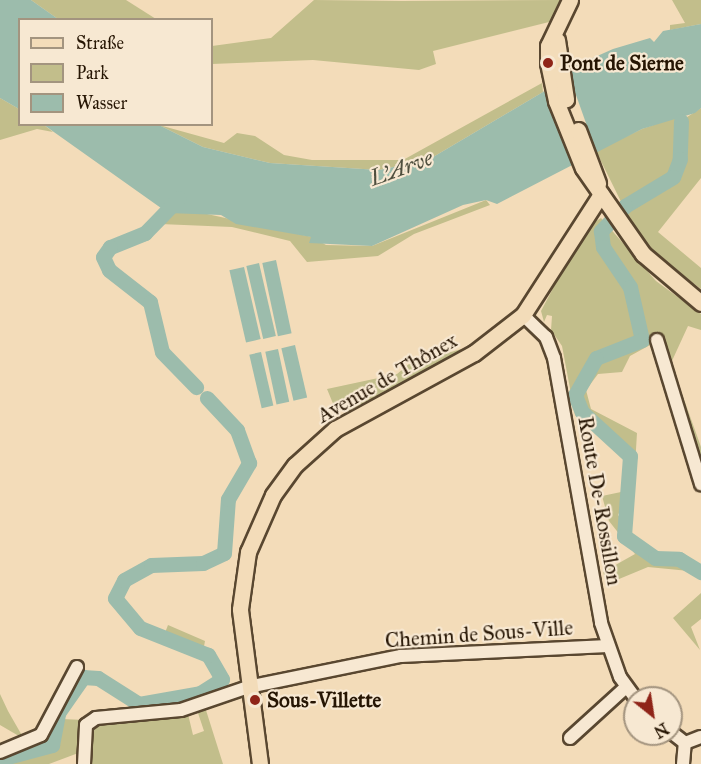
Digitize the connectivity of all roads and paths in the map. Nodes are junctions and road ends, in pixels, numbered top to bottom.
1 (570, 0) edge
2 (603, 198) junction
3 (701, 303) edge
4 (523, 315) junction
5 (657, 340) dead end
6 (701, 484) edge
7 (608, 646) junction
8 (77, 667) dead end
9 (626, 686) edge
10 (248, 687) junction
11 (623, 690) edge
12 (701, 737) edge
13 (570, 738) dead end
14 (685, 743) joint
15 (0, 752) edge
16 (84, 764) edge
17 (260, 764) edge
18 (683, 764) edge

1 - 2 main road
2 - 3 main road
2 - 4 main road, Avenue de Thônex
4 - 7 street, Route De-Rossillon
4 - 10 main road, Avenue de Thônex
5 - 6 street
7 - 9 street, Route De-Rossillon
7 - 10 street, Chemin de Sous-Ville
8 - 15 street
10 - 16 street, Chemin de Sous-Ville
10 - 17 main road, Avenue de Thônex
11 - 13 street
12 - 14 street
14 - 18 street

